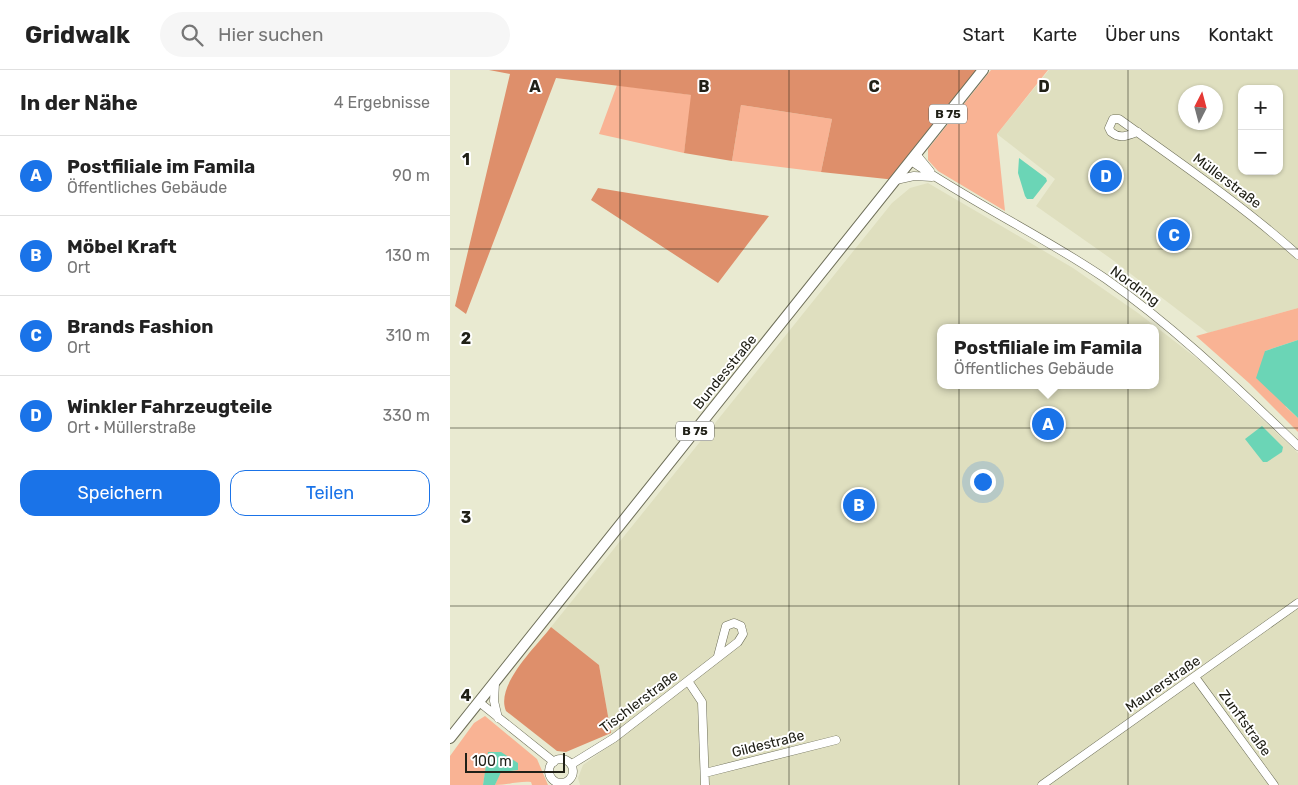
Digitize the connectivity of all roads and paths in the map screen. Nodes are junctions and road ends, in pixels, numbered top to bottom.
1 (983, 70) edge
2 (1138, 132) dead end
3 (913, 158) junction
4 (934, 177) junction
5 (896, 180) junction
6 (1298, 255) edge
7 (1298, 446) edge
8 (1298, 603) edge
9 (718, 656) dead end
10 (1195, 677) junction
11 (688, 681) junction
12 (495, 682) junction
13 (479, 702) junction
14 (498, 718) junction
15 (450, 738) edge
16 (836, 740) dead end
17 (554, 762) junction
18 (572, 764) junction
19 (705, 773) junction
20 (568, 783) edge
21 (705, 785) edge
22 (1042, 785) edge
23 (1274, 785) edge

1 - 3 main road, Bundesstraße / B 75
2 - 6 street, Müllerstraße
3 - 4 street, Nordring
3 - 5 main road, Bundesstraße / B 75
4 - 5 street
4 - 7 street, Nordring
5 - 12 main road, Bundesstraße / B 75
8 - 10 street, Maurerstraße
9 - 11 street, Tischlerstraße
10 - 22 street, Maurerstraße
10 - 23 street, Zunftstraße
11 - 18 street, Tischlerstraße
11 - 19 street
12 - 13 main road, Bundesstraße / B 75
12 - 14 street
13 - 14 street
13 - 15 main road, Bundesstraße / B 75
14 - 17 street
16 - 19 street, Gildestraße
17 - 18 street
17 - 20 street
18 - 20 street
19 - 21 street

